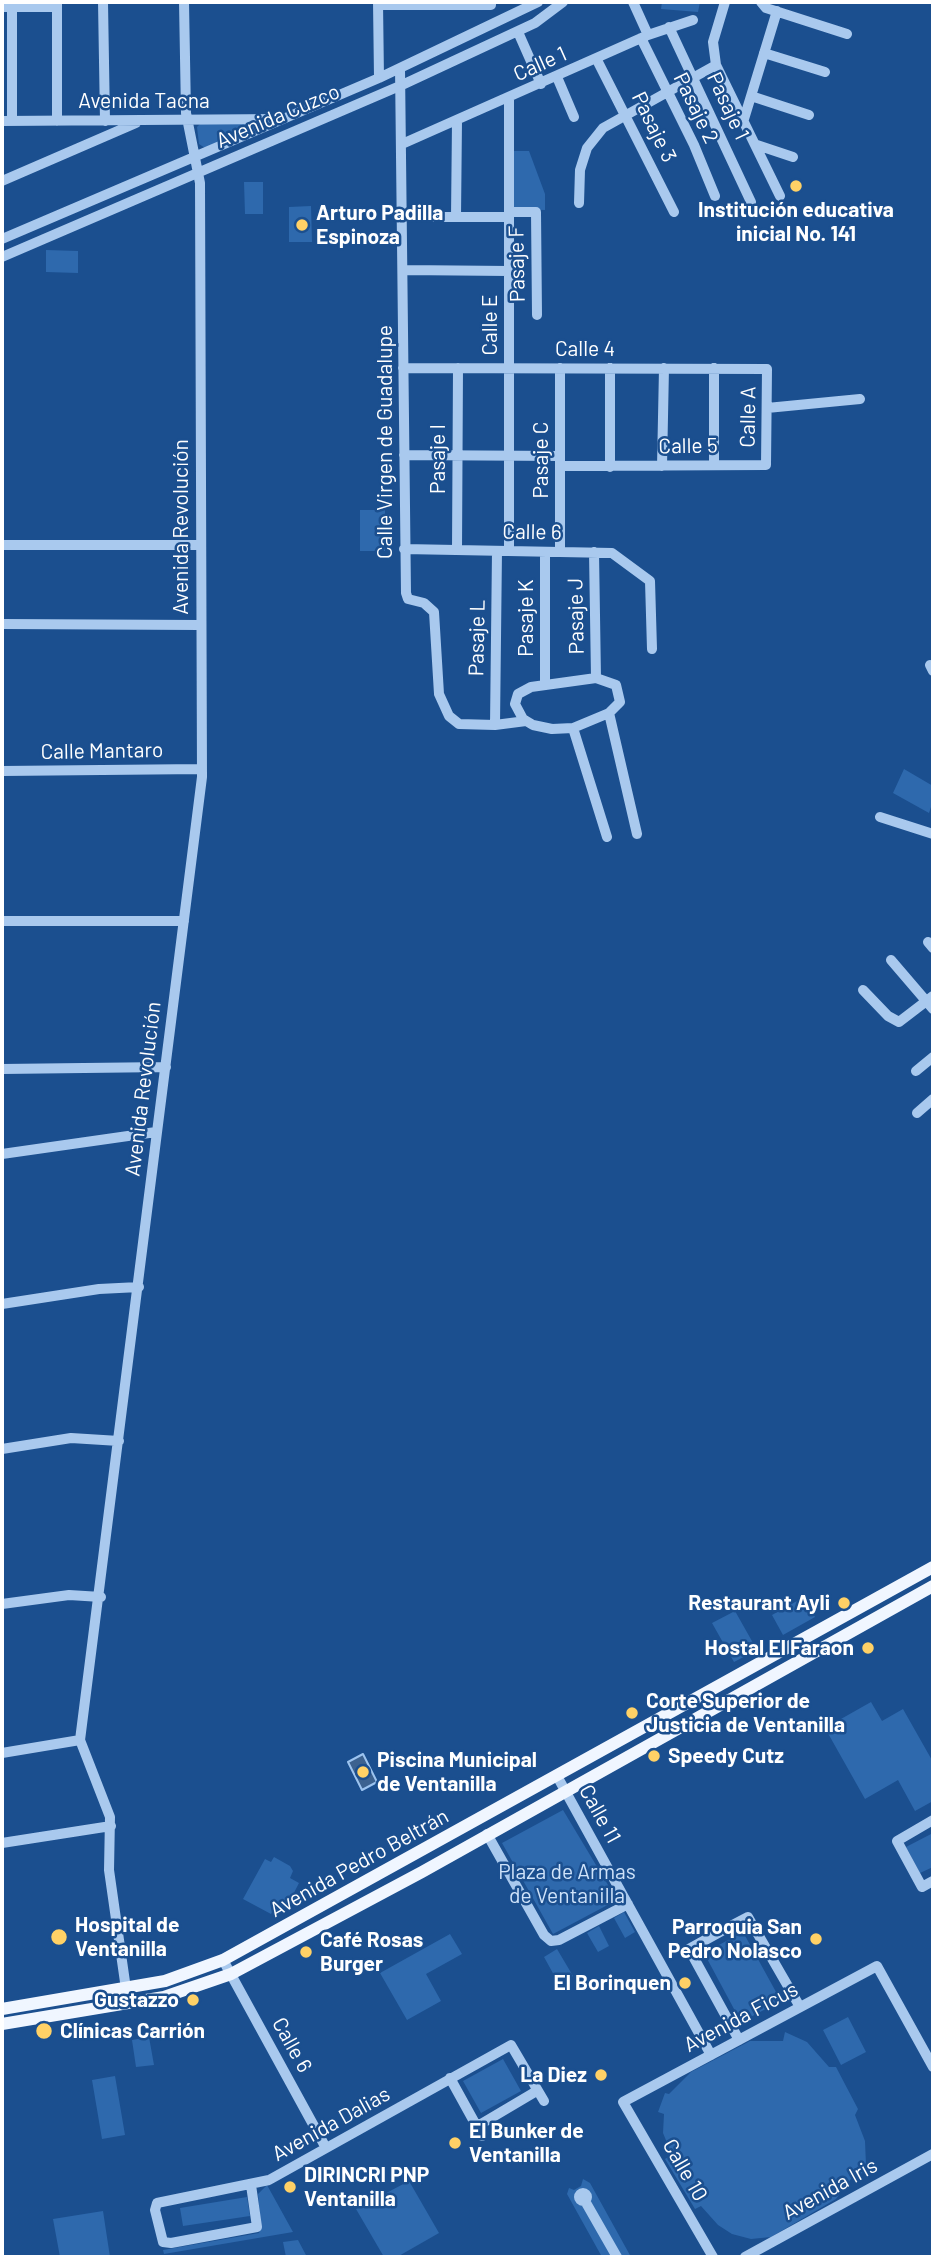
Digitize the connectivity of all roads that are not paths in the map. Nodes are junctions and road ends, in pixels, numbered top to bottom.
1 (103, 2) edge
2 (184, 2) edge
3 (538, 2) edge
4 (563, 2) edge
5 (633, 2) edge
6 (647, 2) edge
7 (725, 2) edge
8 (761, 2) edge
9 (445, 3) edge
10 (491, 3) edge
11 (33, 4) edge
12 (57, 4) edge
13 (378, 4) edge
14 (7, 7) edge
15 (639, 11) junction
16 (777, 12) junction
17 (693, 20) dead end
18 (669, 27) junction
19 (518, 32) junction
20 (847, 34) dead end
21 (645, 37) junction
22 (764, 53) junction
23 (597, 60) junction
24 (716, 65) junction
25 (400, 68) junction
26 (825, 72) dead end
27 (693, 75) junction
28 (557, 77) junction
29 (379, 78) junction
30 (402, 85) junction
31 (541, 85) junction
32 (666, 91) junction
33 (751, 96) junction
34 (509, 99) junction
35 (626, 113) junction
36 (809, 115) dead end
37 (574, 117) dead end
38 (286, 119) junction
39 (142, 120) junction
40 (187, 120) junction
41 (744, 120) junction
42 (7, 121) edge
43 (57, 121) junction
44 (105, 121) junction
45 (457, 121) junction
46 (402, 144) junction
47 (757, 145) junction
48 (793, 157) dead end
49 (197, 158) junction
50 (200, 170) junction
51 (3, 180) edge
52 (715, 196) dead end
53 (780, 196) dead end
54 (751, 202) dead end
55 (579, 203) dead end
56 (674, 212) dead end
57 (509, 215) junction
58 (402, 217) junction
59 (456, 217) junction
60 (2, 239) edge
61 (2, 257) edge
62 (403, 270) junction
63 (509, 271) junction
64 (537, 315) dead end
65 (403, 368) junction
66 (458, 368) junction
67 (509, 368) junction
68 (560, 368) junction
69 (610, 368) junction
70 (664, 368) junction
71 (714, 369) junction
72 (768, 369) joint
73 (860, 399) dead end
74 (767, 408) junction
75 (404, 455) junction
76 (458, 455) junction
77 (509, 455) junction
78 (560, 461) junction
79 (766, 465) joint
80 (662, 466) junction
81 (714, 466) junction
82 (610, 467) junction
83 (2, 545) edge
84 (200, 545) junction
85 (404, 549) junction
86 (457, 550) junction
87 (497, 551) junction
88 (509, 551) junction
89 (545, 552) junction
90 (560, 552) junction
91 (594, 552) junction
92 (2, 624) edge
93 (201, 625) junction
94 (652, 649) dead end
95 (596, 678) junction
96 (545, 684) junction
97 (609, 713) junction
98 (526, 721) junction
99 (495, 725) junction
100 (573, 728) junction
101 (202, 769) junction
102 (2, 771) edge
103 (880, 817) dead end
104 (637, 834) dead end
105 (933, 834) edge
106 (607, 837) dead end
107 (2, 921) edge
108 (184, 921) junction
109 (891, 960) dead end
110 (863, 990) dead end
111 (931, 1002) edge
112 (933, 1057) edge
113 (166, 1067) junction
114 (2, 1069) edge
115 (916, 1071) dead end
116 (933, 1099) edge
117 (917, 1113) dead end
118 (156, 1132) junction
119 (2, 1154) edge
120 (139, 1287) junction
121 (2, 1304) edge
122 (118, 1441) junction
123 (2, 1449) edge
124 (933, 1567) edge
125 (933, 1587) edge
126 (101, 1597) junction
127 (2, 1604) edge
128 (683, 1705) junction
129 (692, 1721) junction
130 (80, 1740) junction
131 (2, 1753) edge
132 (556, 1776) junction
133 (565, 1791) junction
134 (933, 1821) edge
135 (111, 1826) junction
136 (487, 1834) junction
137 (2, 1843) edge
138 (933, 1881) edge
139 (628, 1904) junction
140 (223, 1960) junction
141 (231, 1974) junction
142 (126, 1988) junction
143 (128, 2003) junction
144 (800, 2007) junction
145 (2, 2009) edge
146 (2, 2024) edge
147 (739, 2040) junction
148 (711, 2055) junction
149 (933, 2067) edge
150 (450, 2078) junction
151 (536, 2088) junction
152 (544, 2101) dead end
153 (623, 2102) joint
154 (475, 2124) junction
155 (482, 2136) dead end
156 (326, 2148) junction
157 (933, 2154) edge
158 (251, 2185) junction
159 (585, 2201) dead end
160 (617, 2257) edge
161 (713, 2257) edge
162 (745, 2257) edge

1 - 44 street
2 - 40 street, Avenida Revolución
3 - 25 street, Avenida Cuzco
4 - 19 street, Avenida Cuzco
5 - 15 street, Pasaje 2
6 - 15 street
7 - 24 street
8 - 16 street
9 - 10 street
9 - 13 street
11 - 12 street
11 - 14 street
12 - 43 street
13 - 29 street
14 - 42 street
15 - 21 street, Pasaje 2
16 - 20 street
16 - 22 street
17 - 18 street, Calle 1
18 - 21 street, Calle 1
18 - 27 street, Pasaje 1
19 - 30 street, Avenida Cuzco
19 - 31 street
21 - 23 street, Calle 1
21 - 32 street, Pasaje 2
22 - 26 street
22 - 33 street
23 - 28 street, Calle 1
23 - 35 street, Pasaje 3
24 - 27 street
24 - 41 street
25 - 29 street, Avenida Cuzco
25 - 30 street, Calle Virgen de Guadalupe
27 - 32 street
27 - 54 street, Pasaje 1
28 - 31 street, Calle 1
28 - 37 street
29 - 38 street, Avenida Cuzco
30 - 46 street, Calle Virgen de Guadalupe
30 - 50 street, Avenida Cuzco
31 - 34 street, Calle 1
32 - 35 street
32 - 52 street, Pasaje 2
33 - 36 street
33 - 41 street
34 - 45 street, Calle 1
34 - 57 street, Calle E
35 - 55 street
35 - 56 street, Pasaje 3
38 - 40 street, Avenida Tacna
38 - 49 street, Avenida Cuzco
39 - 40 street, Avenida Tacna
39 - 44 street, Avenida Tacna
39 - 51 street
40 - 49 street, Avenida Revolución
41 - 47 street
42 - 43 street, Avenida Tacna
43 - 44 street, Avenida Tacna
45 - 46 street, Calle 1
45 - 59 street
46 - 58 street, Calle Virgen de Guadalupe
47 - 48 street
47 - 53 street
49 - 50 street, Avenida Revolución
49 - 60 street, Avenida Cuzco
50 - 61 street, Avenida Cuzco
50 - 84 street, Avenida Revolución
57 - 59 street
57 - 63 street, Calle E
57 - 64 street, Pasaje F
58 - 59 street
58 - 62 street, Calle Virgen de Guadalupe
62 - 63 street
62 - 65 street, Calle Virgen de Guadalupe
63 - 67 street, Calle E
65 - 66 street, Calle 4
65 - 75 street, Calle Virgen de Guadalupe
66 - 67 street, Calle 4
66 - 76 street, Pasaje I
67 - 68 street, Calle 4
67 - 77 street, Calle E
68 - 69 street, Calle 4
68 - 78 street, Pasaje C
69 - 70 street, Calle 4
69 - 82 street
70 - 71 street, Calle 4
70 - 80 street
71 - 72 street, Calle 4
71 - 81 street
72 - 74 street, Calle A
73 - 74 street
74 - 79 street, Calle A
75 - 76 street, Calle 5
75 - 85 street, Calle Virgen de Guadalupe
76 - 77 street, Calle 5
76 - 86 street, Pasaje I
77 - 78 street, Calle 5
77 - 88 street, Calle E
78 - 82 street, Calle 5
78 - 90 street, Pasaje C
79 - 81 street, Calle 5
80 - 81 street, Calle 5
80 - 82 street, Calle 5
83 - 84 street
84 - 93 street, Avenida Revolución
85 - 86 street, Calle 6
85 - 99 street, Calle Virgen de Guadalupe
86 - 87 street, Calle 6
87 - 88 street, Calle 6
87 - 99 street, Pasaje L
88 - 89 street, Calle 6
89 - 90 street, Calle 6
89 - 96 street, Pasaje K
90 - 91 street, Calle 6
91 - 94 street, Calle 6
91 - 95 street, Pasaje J
92 - 93 street
93 - 101 street, Avenida Revolución
95 - 96 street
95 - 97 street
96 - 98 street
97 - 100 street
97 - 104 street
98 - 99 street, Calle Virgen de Guadalupe
98 - 100 street
100 - 106 street
101 - 102 street, Calle Mantaro
101 - 108 street, Avenida Revolución
103 - 105 street
107 - 108 street
108 - 113 street, Avenida Revolución
109 - 111 street
110 - 111 street
112 - 115 street
113 - 114 street
113 - 118 street, Avenida Revolución
116 - 117 street
118 - 119 street
118 - 120 street, Avenida Revolución
120 - 121 street
120 - 122 street, Avenida Revolución
122 - 123 street
122 - 126 street, Avenida Revolución
124 - 128 main road, Avenida Pedro Beltrán
125 - 129 main road, Avenida Pedro Beltrán
126 - 127 street
126 - 130 street, Avenida Revolución
128 - 129 main road
128 - 132 main road, Avenida Pedro Beltrán
129 - 133 main road, Avenida Pedro Beltrán
130 - 131 street
130 - 135 street, Avenida Revolución
132 - 133 street, Calle 11
132 - 140 main road, Avenida Pedro Beltrán
133 - 136 main road, Avenida Pedro Beltrán
133 - 139 street, Calle 11
134 - 138 street
135 - 137 street
135 - 142 street, Avenida Revolución
136 - 139 street
136 - 141 main road, Avenida Pedro Beltrán
139 - 148 street, Calle 11
140 - 141 street, Calle 6
140 - 142 main road, Avenida Pedro Beltrán
141 - 143 main road, Avenida Pedro Beltrán
141 - 156 street, Calle 6
142 - 143 street, Avenida Revolución
142 - 145 main road, Avenida Pedro Beltrán
143 - 146 main road, Avenida Pedro Beltrán
144 - 147 street, Avenida Ficus
144 - 147 street
144 - 149 street, Avenida Ficus
147 - 148 street, Avenida Ficus
148 - 153 street, Avenida Ficus
150 - 151 street, Avenida Dalias
150 - 154 street
150 - 156 street, Avenida Dalias
151 - 152 street
151 - 154 street
153 - 161 street, Calle 10
154 - 155 street
156 - 158 street, Avenida Dalias
157 - 162 street, Avenida Iris
158 - 158 street, Avenida Dalias
159 - 160 street

